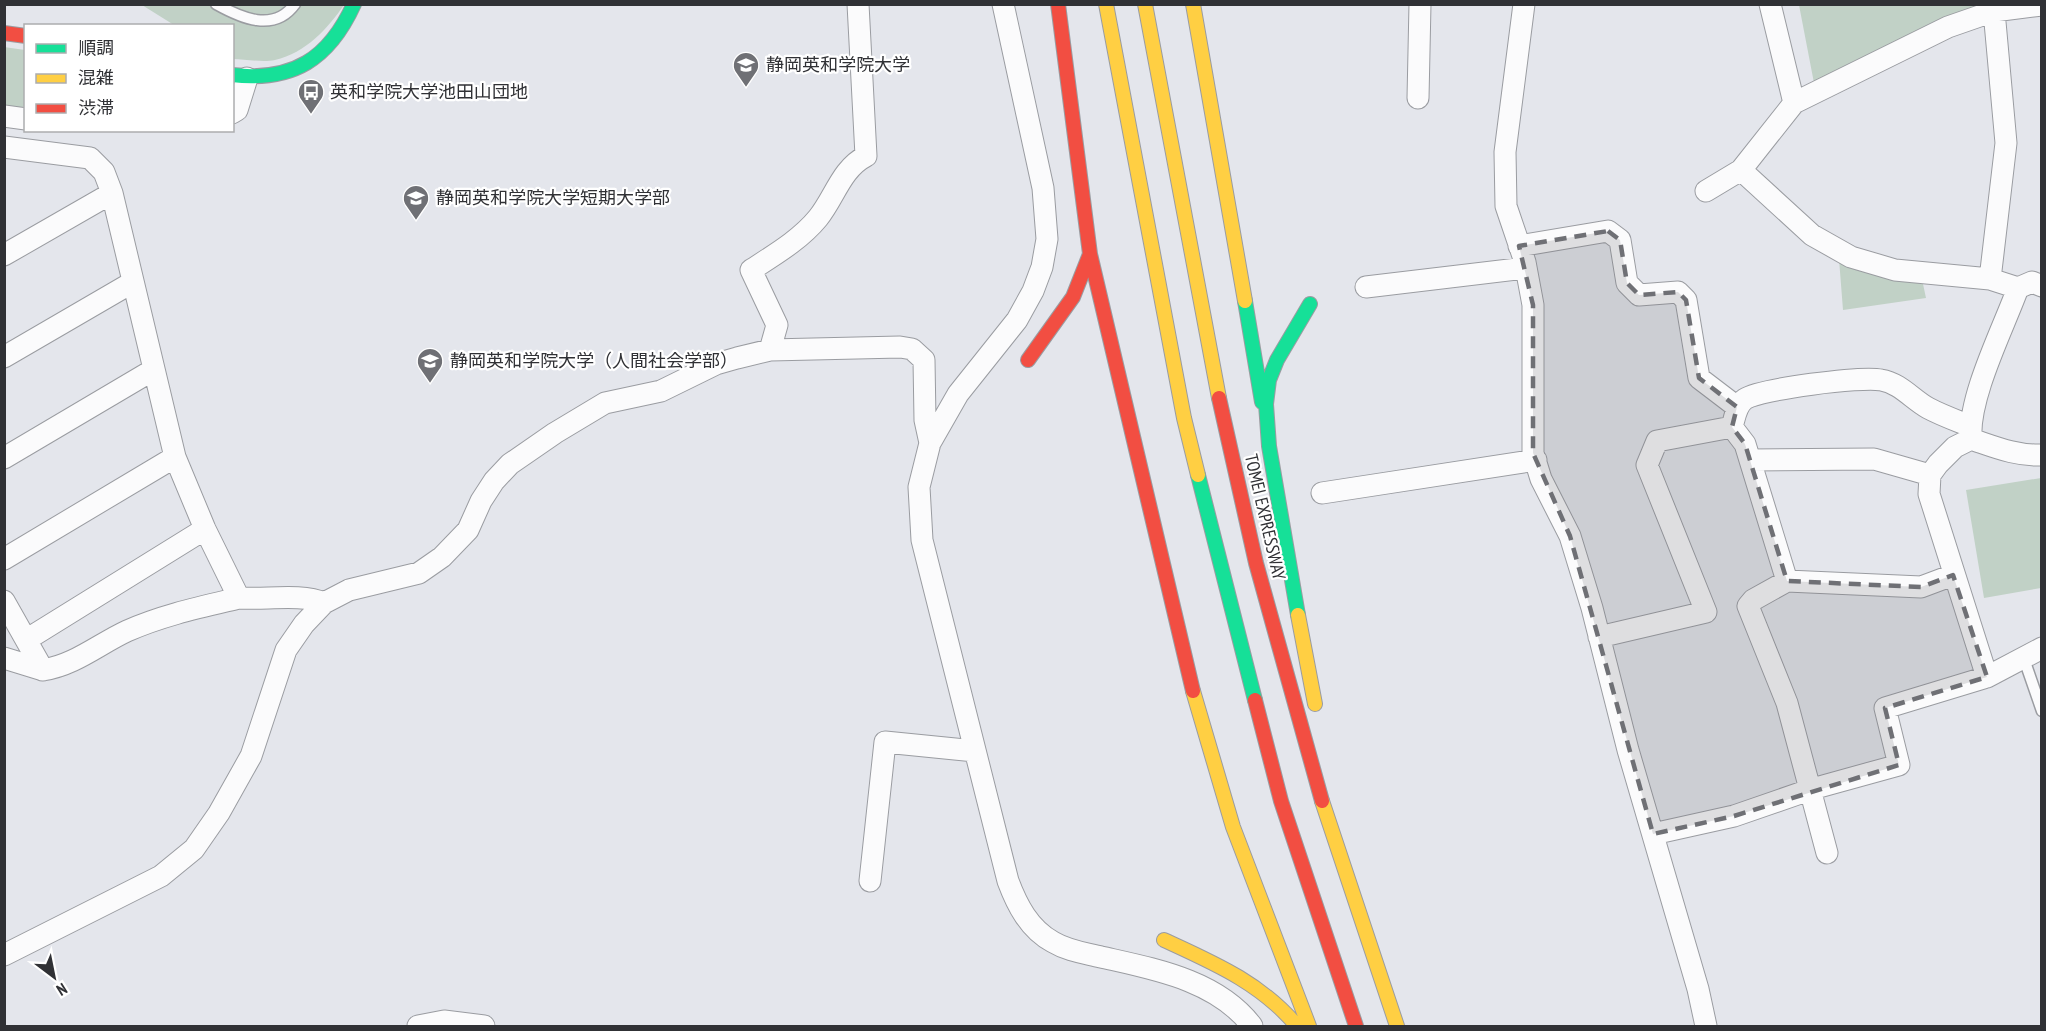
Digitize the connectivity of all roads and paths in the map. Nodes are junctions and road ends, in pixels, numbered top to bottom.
1 (216, 4) edge
2 (295, 4) edge
3 (354, 4) edge
4 (858, 4) edge
5 (1003, 4) edge
6 (1058, 4) edge
7 (1106, 4) edge
8 (1145, 4) edge
9 (1193, 4) edge
10 (1420, 4) edge
11 (1524, 4) edge
12 (1770, 4) edge
13 (2042, 5) edge
14 (1994, 11) junction
15 (4, 33) edge
16 (24, 36) edge
17 (240, 76) edge
18 (1418, 98) dead end
19 (1794, 103) junction
20 (234, 112) edge
21 (4, 116) edge
22 (24, 119) edge
23 (4, 147) edge
24 (1741, 170) junction
25 (1706, 191) dead end
26 (112, 193) junction
27 (1519, 246) junction
28 (1090, 254) junction
29 (4, 255) edge
30 (1526, 268) junction
31 (1990, 279) junction
32 (133, 282) junction
33 (2042, 286) edge
34 (1366, 287) dead end
35 (2018, 288) junction
36 (1310, 304) dead end
37 (770, 350) junction
38 (4, 357) edge
39 (1028, 360) dead end
40 (153, 370) junction
41 (1734, 417) junction
42 (1970, 432) junction
43 (930, 442) junction
44 (2042, 454) edge
45 (174, 457) junction
46 (4, 458) edge
47 (1272, 458) junction
48 (1536, 460) junction
49 (1750, 460) junction
50 (1930, 475) junction
51 (1322, 493) dead end
52 (205, 529) junction
53 (4, 559) edge
54 (1953, 575) junction
55 (1787, 581) junction
56 (239, 598) junction
57 (4, 601) edge
58 (324, 603) junction
59 (1599, 637) junction
60 (26, 640) junction
61 (2033, 653) edge
62 (4, 658) edge
63 (43, 670) junction
64 (1987, 677) junction
65 (2042, 711) edge
66 (1318, 721) dead end
67 (975, 751) junction
68 (1330, 778) dead end
69 (1812, 789) junction
70 (1653, 834) junction
71 (1827, 854) dead end
72 (870, 881) dead end
73 (1164, 940) dead end
74 (4, 955) edge
75 (1374, 963) junction
76 (418, 1026) edge
77 (484, 1026) edge
78 (1252, 1026) edge
79 (1297, 1026) edge
80 (1309, 1026) edge
81 (1356, 1026) edge
82 (1397, 1026) edge
83 (1706, 1026) edge

1 - 2 lane
3 - 17 main road
4 - 37 street
5 - 43 street
6 - 28 main road
7 - 81 main road
8 - 75 main road, TOMEI EXPRESSWAY
9 - 47 main road
10 - 18 street
11 - 27 street
12 - 19 street
13 - 14 street
14 - 19 street
14 - 31 street
15 - 16 main road
17 - 20 street
19 - 24 street
21 - 22 street
23 - 26 street
24 - 25 street
24 - 31 street
26 - 29 street
26 - 32 street
27 - 30 street
27 - 41 street
28 - 39 main road
28 - 80 main road
30 - 34 street
30 - 48 street
31 - 35 street
32 - 38 street
32 - 40 street
33 - 35 street
35 - 42 street
36 - 47 main road
37 - 43 street
37 - 58 street
40 - 45 street
40 - 46 street
41 - 42 street
41 - 49 street
41 - 59 street
42 - 44 street
42 - 50 street
43 - 67 street
45 - 52 street
45 - 53 street
47 - 66 main road
48 - 51 street
48 - 59 street
49 - 50 street
49 - 55 street
50 - 54 street
52 - 56 street
52 - 60 street
54 - 55 street
54 - 64 street
55 - 69 street
56 - 58 street
56 - 63 street
57 - 60 street
58 - 74 street
59 - 70 street
60 - 63 street
61 - 64 street
61 - 65 lane
62 - 63 street
64 - 69 street
67 - 72 street
67 - 78 street
68 - 75 main road
69 - 70 street
69 - 71 street
70 - 83 street
73 - 79 main road
75 - 82 main road, TOMEI EXPRESSWAY
76 - 77 street

